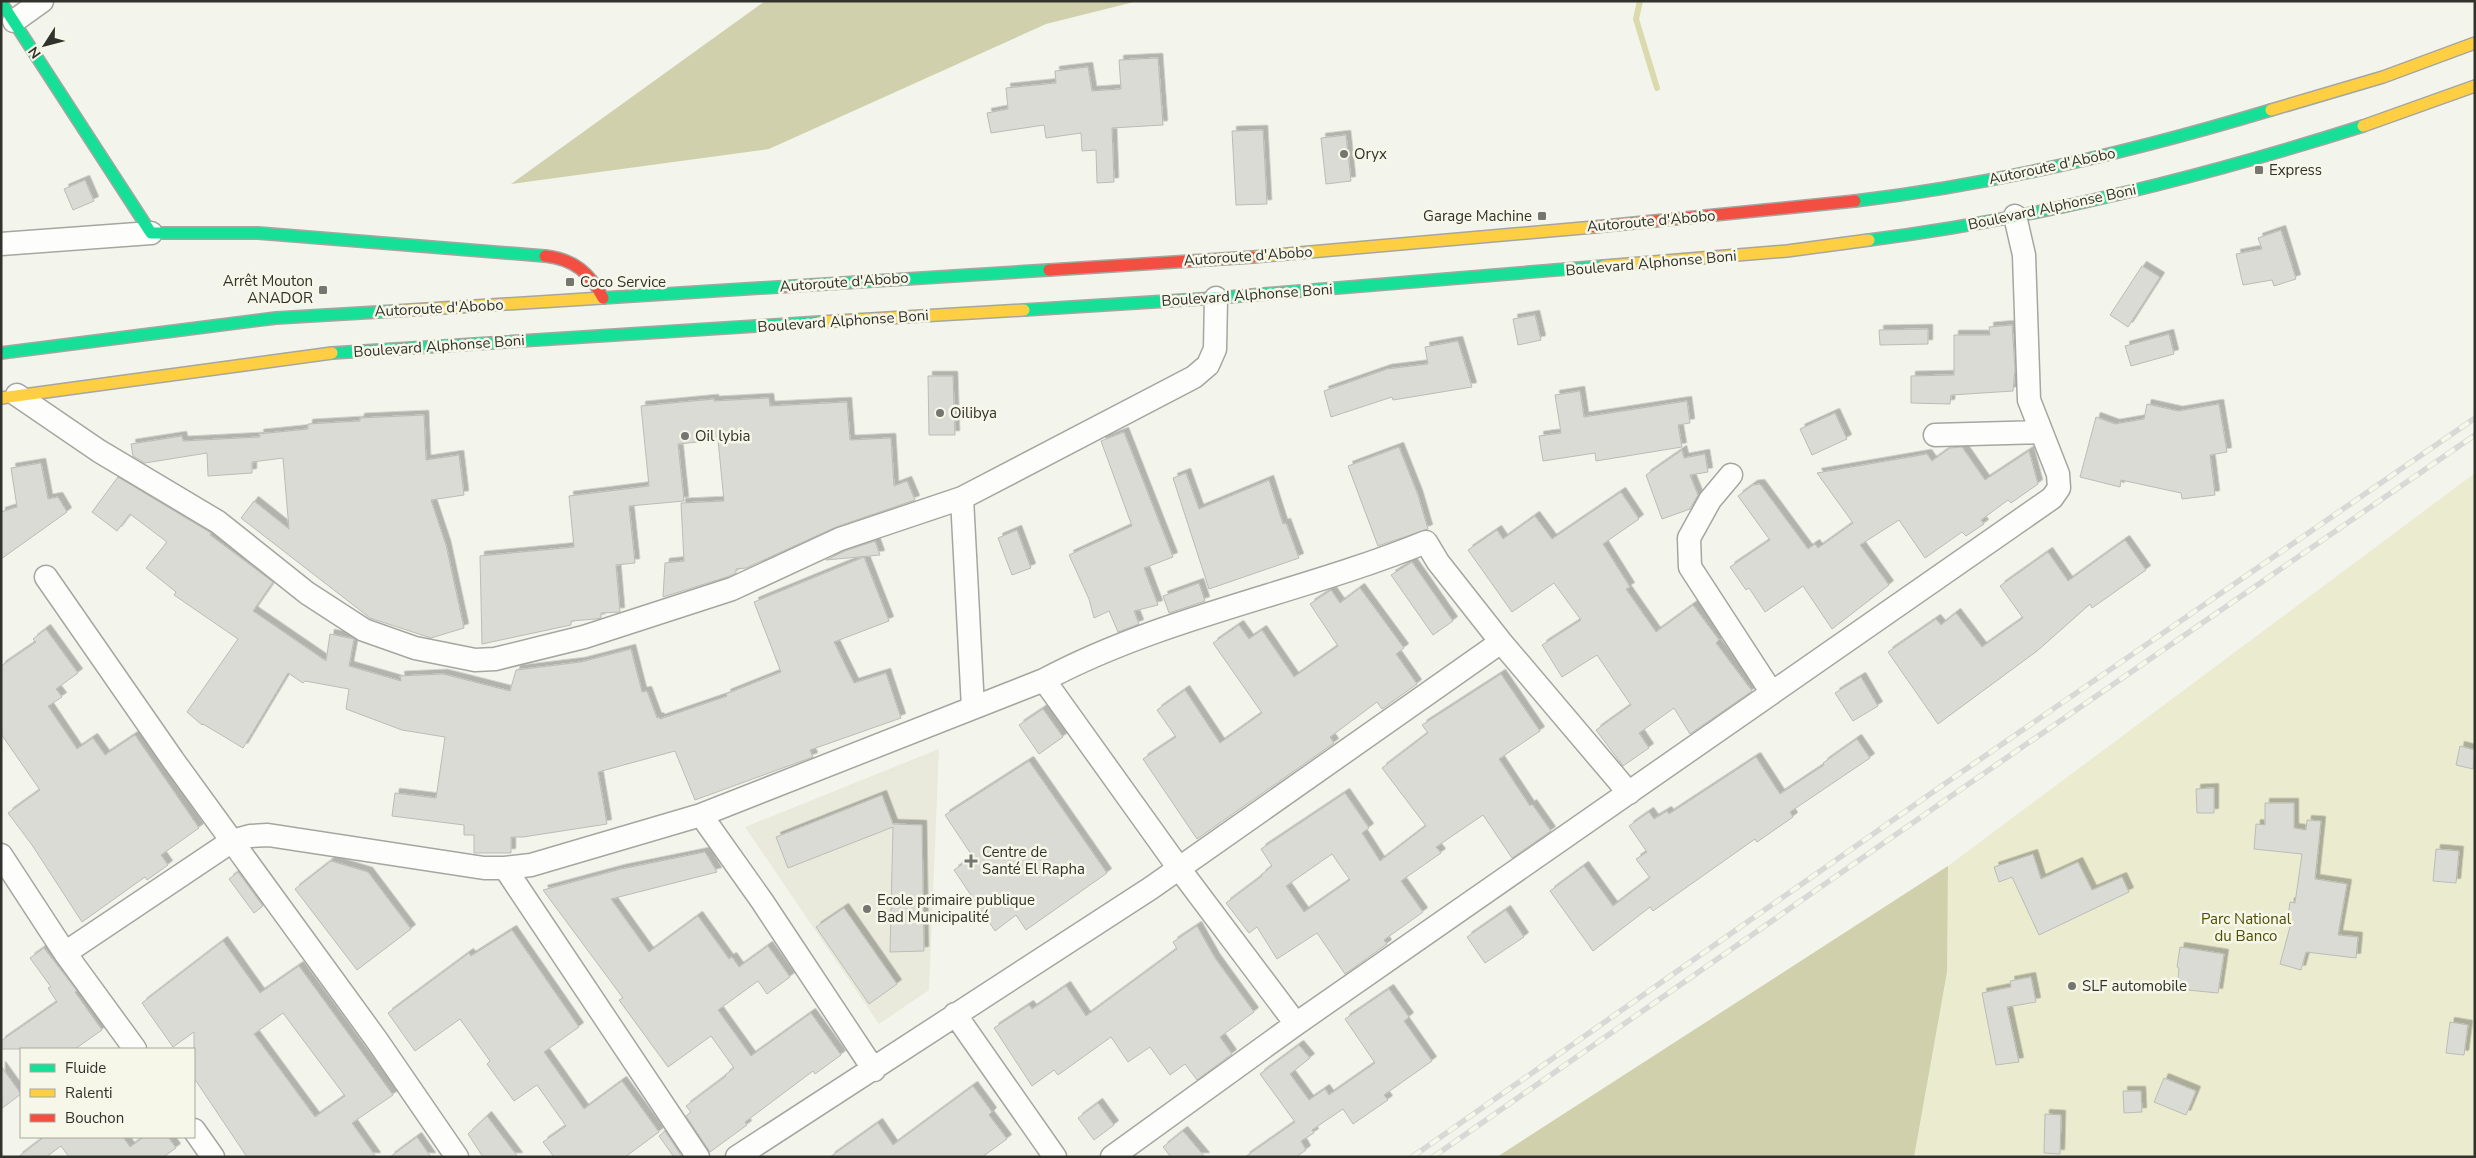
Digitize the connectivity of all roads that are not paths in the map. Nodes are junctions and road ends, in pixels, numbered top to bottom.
1 (42, 1) edge
2 (1, 2) edge
3 (8, 25) edge
4 (2475, 43) edge
5 (2475, 86) edge
6 (2015, 216) junction
7 (151, 233) junction
8 (1, 244) edge
9 (603, 298) junction
10 (1216, 298) junction
11 (1, 353) edge
12 (9, 396) edge
13 (2040, 432) junction
14 (1935, 435) dead end
15 (1731, 475) dead end
16 (962, 498) junction
17 (46, 577) dead end
18 (1501, 642) junction
19 (1044, 680) junction
20 (1772, 693) junction
21 (973, 708) junction
22 (1629, 793) junction
23 (701, 816) junction
24 (232, 841) junction
25 (1, 855) edge
26 (1178, 867) junction
27 (505, 868) junction
28 (65, 953) junction
29 (955, 1014) junction
30 (1296, 1024) junction
31 (134, 1048) edge
32 (874, 1070) junction
33 (195, 1131) edge
34 (213, 1157) edge
35 (457, 1157) edge
36 (698, 1157) edge
37 (737, 1157) edge
38 (1056, 1157) edge
39 (1112, 1157) edge

1 - 3 street
2 - 3 main road
3 - 7 main road
4 - 9 main road, Autoroute d'Abobo
5 - 6 main road, Boulevard Alphonse Boni
6 - 10 main road, Boulevard Alphonse Boni
6 - 13 street
7 - 8 street
7 - 9 main road
9 - 11 main road, Autoroute d'Abobo
10 - 12 main road, Boulevard Alphonse Boni
10 - 16 street
12 - 16 street
13 - 14 street
13 - 20 street
15 - 20 street
16 - 21 street
17 - 24 street
18 - 19 street
18 - 22 street
18 - 26 street
19 - 21 street
19 - 26 street
20 - 22 street
21 - 23 street
22 - 30 street
23 - 27 street
23 - 32 street
24 - 27 street
24 - 28 street
24 - 35 street
25 - 28 street
26 - 29 street
26 - 30 street
27 - 36 street
28 - 31 street
29 - 32 street
29 - 38 street
30 - 39 street
32 - 37 street
33 - 34 street

